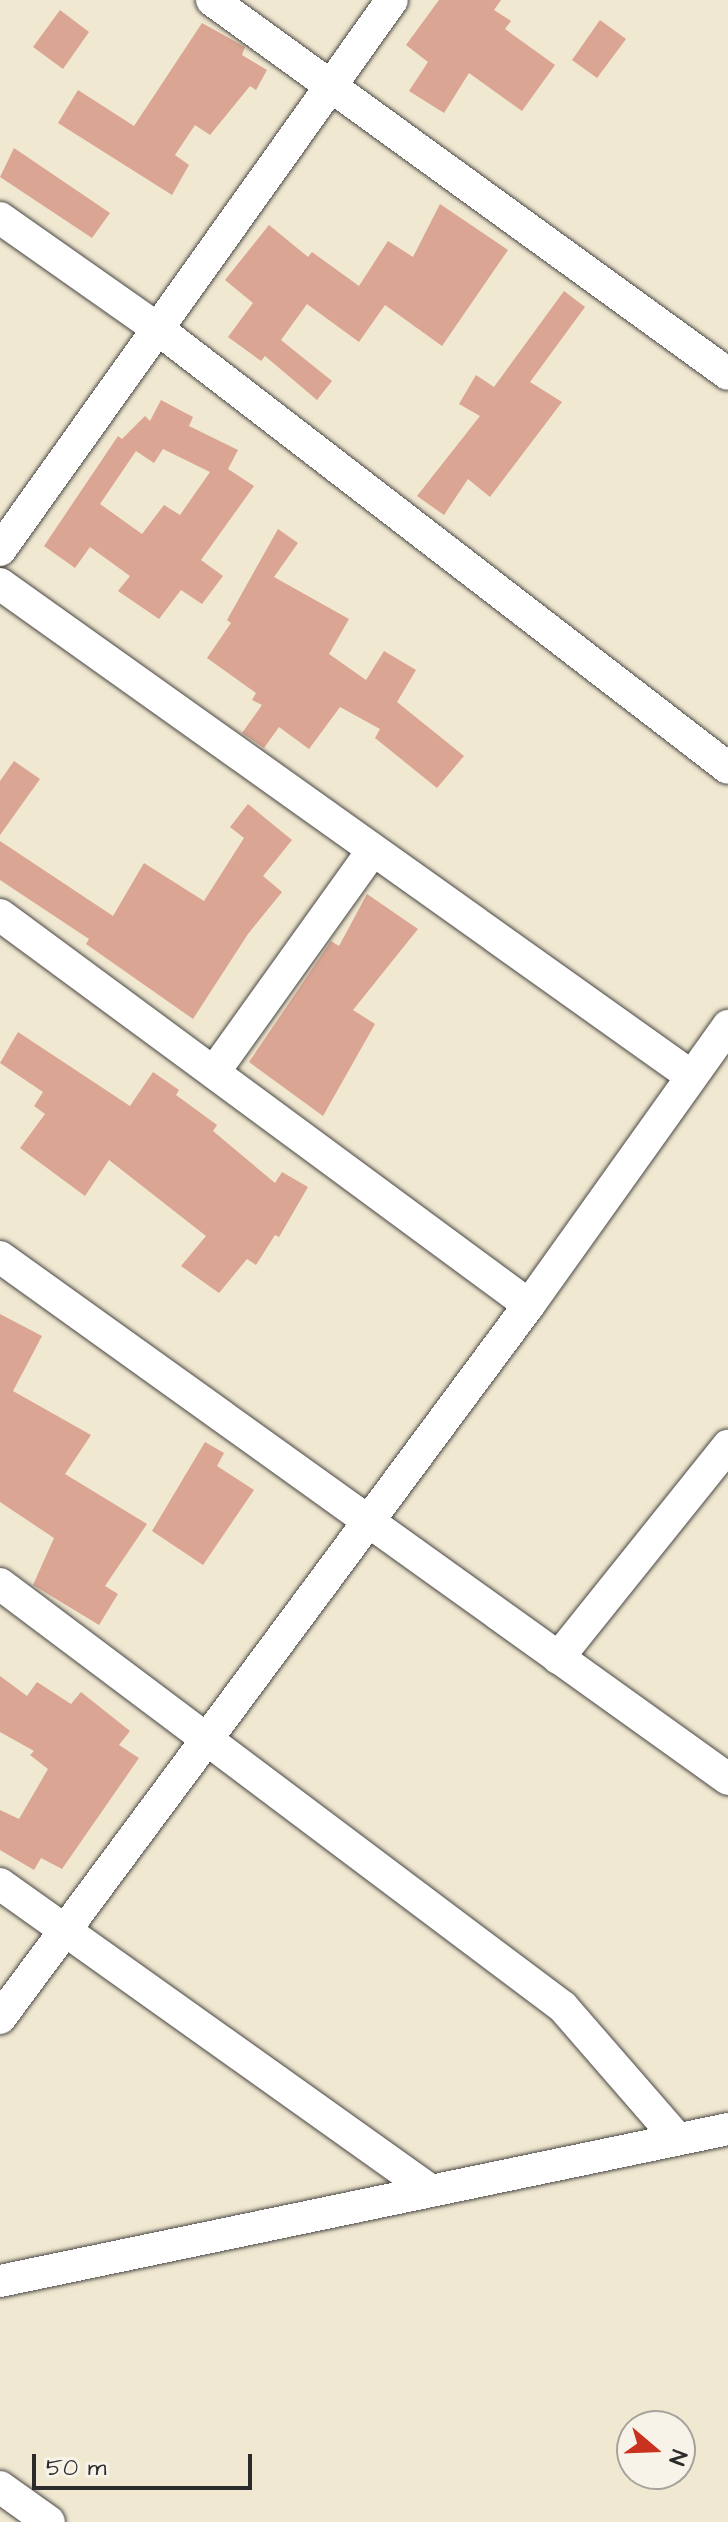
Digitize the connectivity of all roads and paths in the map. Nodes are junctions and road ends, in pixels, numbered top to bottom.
1 (212, 0) edge
2 (392, 0) edge
3 (331, 87) junction
4 (0, 218) edge
5 (158, 329) junction
6 (728, 374) edge
7 (0, 550) edge
8 (0, 584) edge
9 (728, 768) edge
10 (373, 850) junction
11 (0, 915) edge
12 (728, 1026) edge
13 (214, 1072) junction
14 (691, 1076) junction
15 (0, 1257) edge
16 (529, 1305) junction
17 (728, 1446) edge
18 (369, 1521) junction
19 (0, 1584) edge
20 (558, 1658) junction
21 (208, 1738) junction
22 (728, 1779) edge
23 (0, 1884) edge
24 (65, 1930) junction
25 (0, 2018) edge
26 (728, 2129) edge
27 (677, 2138) junction
28 (430, 2190) junction
29 (0, 2281) edge
30 (0, 2487) edge
31 (49, 2522) edge

1 - 3 street
2 - 3 street
3 - 5 street
3 - 6 street
4 - 5 street
5 - 7 street
5 - 9 street
8 - 10 street
10 - 13 street
10 - 14 street
11 - 13 street
12 - 14 street
13 - 16 street
14 - 16 street
15 - 18 street
16 - 18 street
17 - 20 street
18 - 20 street
18 - 21 street
19 - 21 street
20 - 22 street
21 - 24 street
21 - 27 street
23 - 24 street
24 - 25 street
24 - 28 street
26 - 27 street
27 - 28 street
28 - 29 street
30 - 31 street

